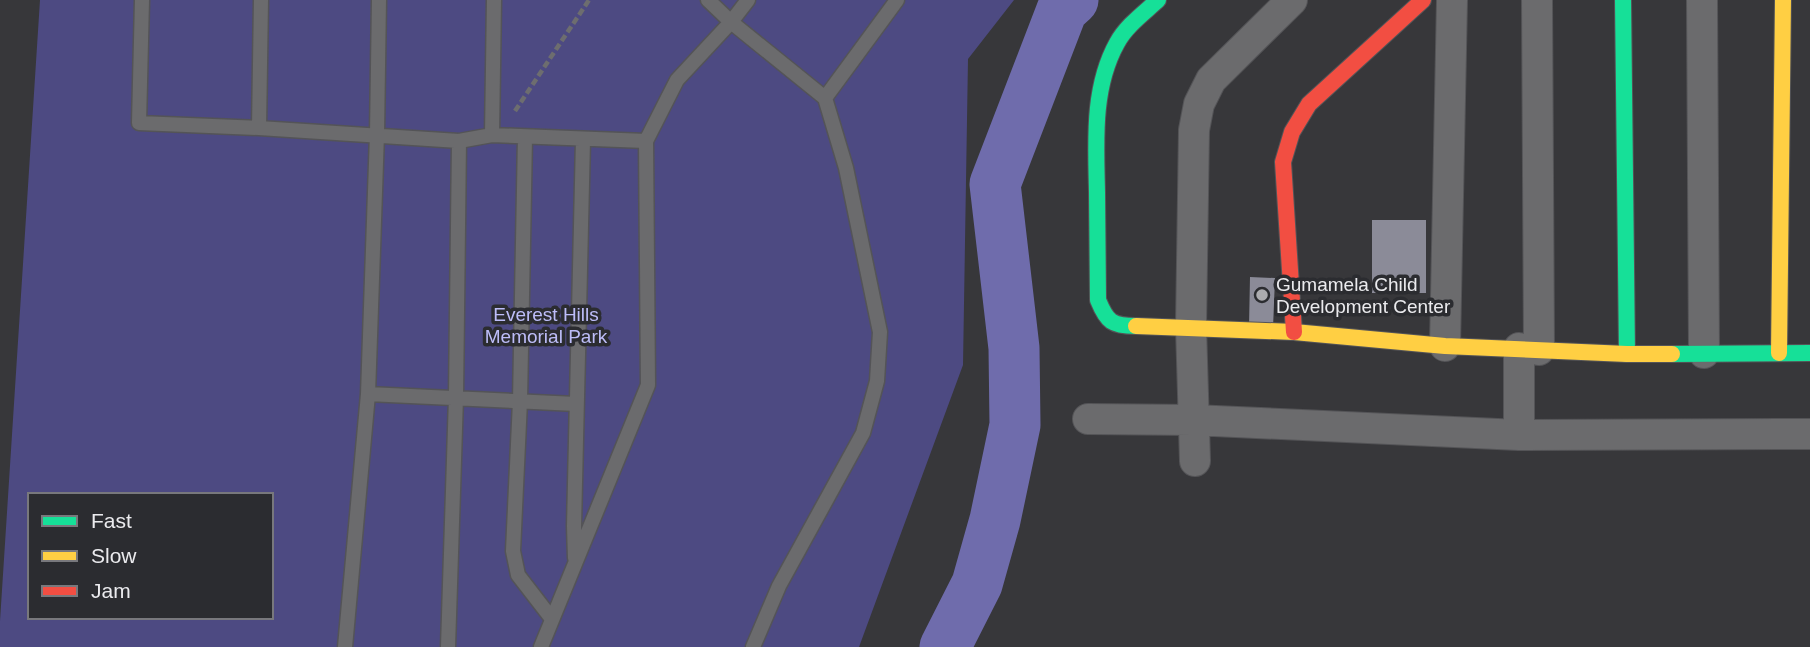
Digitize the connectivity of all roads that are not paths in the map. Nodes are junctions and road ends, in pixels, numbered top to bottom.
1 (142, 0) edge
2 (261, 0) edge
3 (379, 0) edge
4 (494, 0) edge
5 (708, 0) edge
6 (748, 0) edge
7 (897, 0) edge
8 (1158, 0) edge
9 (1292, 0) edge
10 (1423, 0) edge
11 (1452, 0) edge
12 (1537, 0) edge
13 (1623, 0) edge
14 (1702, 0) edge
15 (1783, 0) edge
16 (731, 22) junction
17 (825, 98) junction
18 (259, 128) junction
19 (377, 134) junction
20 (492, 135) junction
21 (518, 137) junction
22 (583, 140) junction
23 (459, 141) junction
24 (646, 141) junction
25 (1191, 327) junction
26 (1294, 332) junction
27 (1444, 346) junction
28 (1529, 349) junction
29 (1704, 353) junction
30 (1779, 353) junction
31 (1810, 353) edge
32 (1627, 354) junction
33 (368, 394) junction
34 (456, 397) junction
35 (520, 401) junction
36 (576, 404) junction
37 (1088, 419) dead end
38 (1193, 420) junction
39 (1810, 434) edge
40 (1519, 435) junction
41 (1195, 461) dead end
42 (575, 563) junction
43 (552, 619) junction
44 (345, 647) edge
45 (448, 647) edge
46 (541, 647) edge
47 (752, 647) edge

1 - 18 lane
2 - 18 lane
3 - 19 lane
4 - 20 lane
5 - 16 lane
6 - 16 lane
7 - 17 lane
8 - 25 street
9 - 25 street
10 - 26 street
11 - 27 street
12 - 28 street
13 - 32 street
14 - 29 street
15 - 30 street
16 - 17 lane
16 - 24 lane
17 - 47 lane
18 - 19 lane
19 - 23 lane
19 - 33 lane
20 - 21 lane
20 - 23 lane
21 - 22 lane
21 - 35 lane
22 - 24 lane
22 - 36 lane
23 - 34 lane
24 - 42 lane
25 - 26 street
25 - 38 street
26 - 27 street
27 - 28 street
28 - 32 street
28 - 40 street
29 - 30 street
29 - 32 street
30 - 31 street
33 - 34 lane
33 - 44 lane
34 - 35 lane
34 - 45 lane
35 - 36 lane
35 - 43 lane
36 - 42 lane
37 - 38 street
38 - 40 street
38 - 41 street
39 - 40 street
42 - 43 lane
43 - 46 lane

